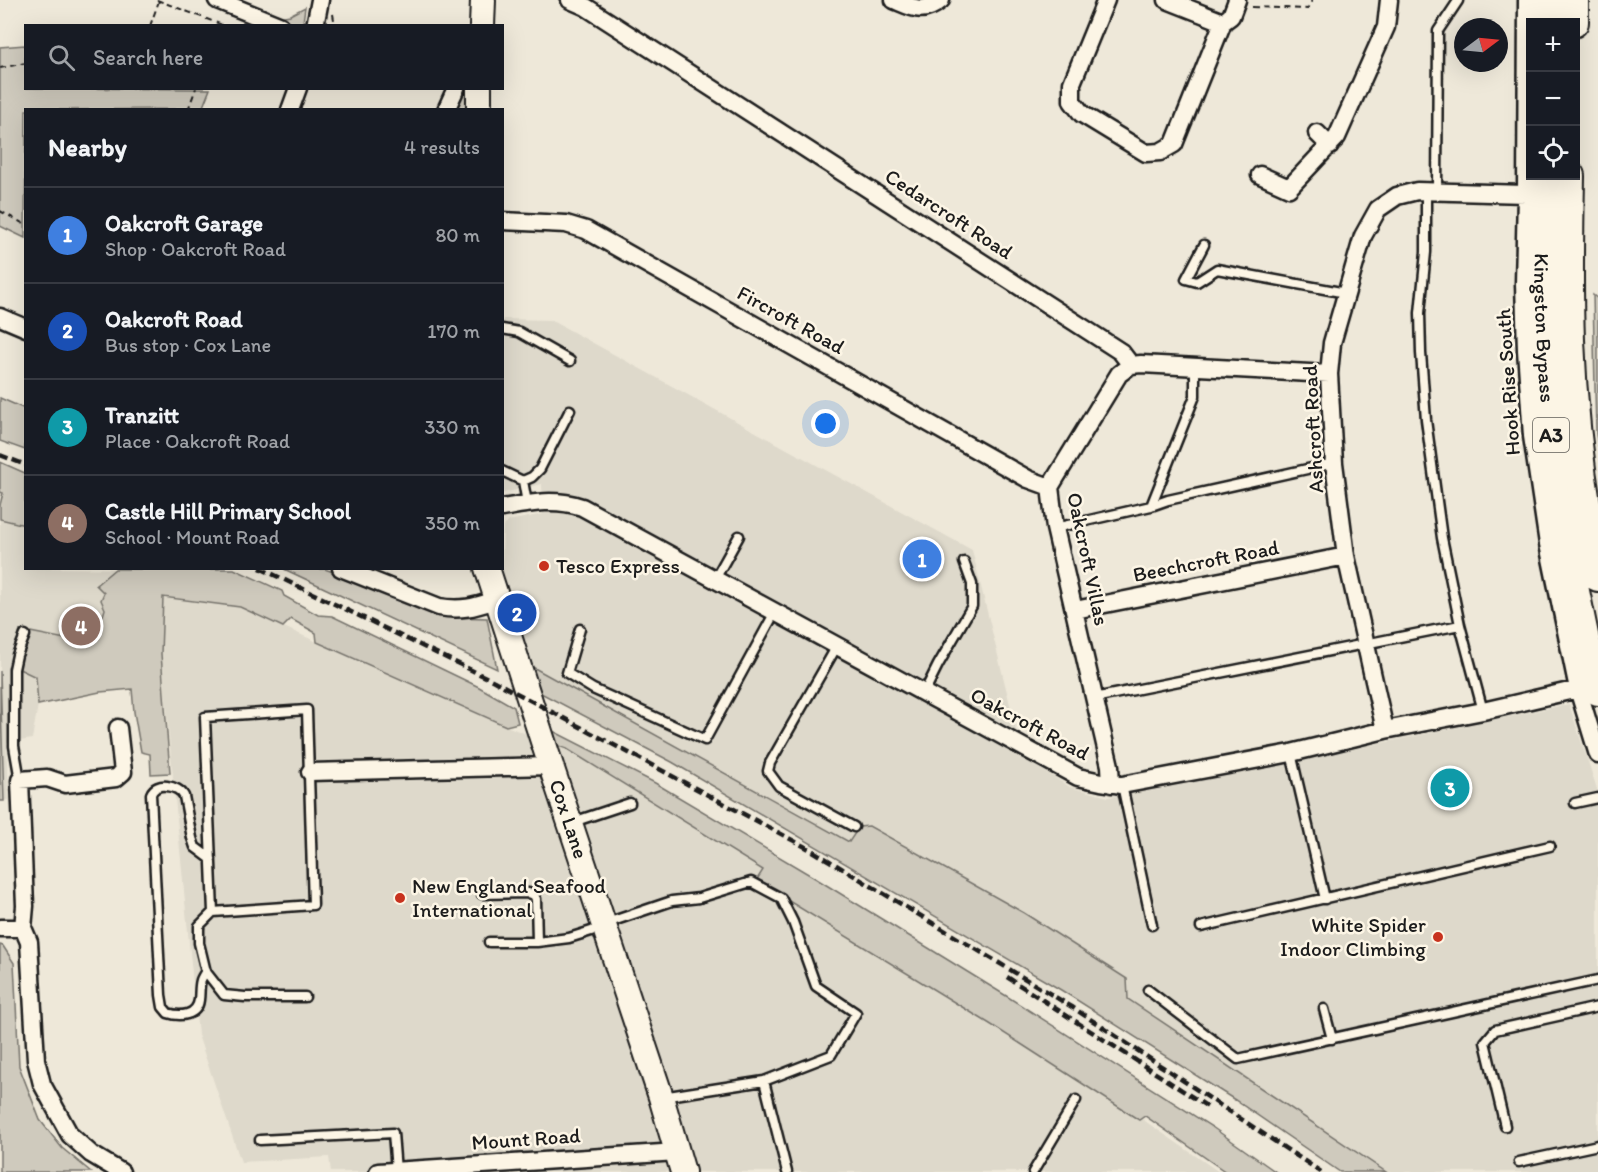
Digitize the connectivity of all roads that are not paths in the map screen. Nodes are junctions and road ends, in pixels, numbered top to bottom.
1 (217, 0) edge
2 (320, 0) edge
3 (483, 0) edge
4 (570, 0) edge
5 (894, 0) edge
6 (941, 0) edge
7 (1106, 0) edge
8 (1167, 0) edge
9 (1389, 0) edge
10 (1527, 0) edge
11 (1546, 0) edge
12 (1573, 0) edge
13 (1458, 1) edge
14 (1236, 3) edge
15 (1546, 18) edge
16 (1572, 18) edge
17 (1223, 22) junction
18 (276, 24) edge
19 (315, 24) edge
20 (482, 24) edge
21 (297, 90) edge
22 (455, 90) edge
23 (479, 90) edge
24 (291, 108) edge
25 (447, 108) edge
26 (478, 108) edge
27 (1317, 133) dead end
28 (1330, 146) junction
29 (1260, 175) dead end
30 (1569, 180) edge
31 (1534, 185) edge
32 (1432, 192) junction
33 (504, 221) edge
34 (1204, 245) dead end
35 (1346, 293) junction
36 (0, 316) edge
37 (24, 327) edge
38 (504, 329) edge
39 (570, 361) dead end
40 (1131, 365) junction
41 (1195, 367) junction
42 (1329, 374) junction
43 (570, 410) dead end
44 (1334, 463) junction
45 (504, 472) edge
46 (523, 481) junction
47 (1050, 488) junction
48 (527, 503) junction
49 (1151, 506) junction
50 (504, 508) edge
51 (1055, 528) junction
52 (739, 536) dead end
53 (1346, 556) junction
54 (964, 562) dead end
55 (346, 570) edge
56 (488, 570) edge
57 (1598, 576) edge
58 (715, 579) junction
59 (496, 600) junction
60 (1075, 610) junction
61 (775, 612) junction
62 (1460, 625) junction
63 (580, 629) dead end
64 (25, 635) dead end
65 (1366, 643) junction
66 (837, 646) junction
67 (1588, 690) edge
68 (924, 693) junction
69 (1094, 698) junction
70 (1483, 711) junction
71 (118, 728) dead end
72 (1385, 730) junction
73 (1291, 753) junction
74 (1598, 755) edge
75 (551, 766) junction
76 (310, 772) junction
77 (20, 780) junction
78 (1116, 784) junction
79 (1598, 798) edge
80 (630, 803) dead end
81 (1575, 803) dead end
82 (570, 823) junction
83 (854, 827) dead end
84 (1550, 846) dead end
85 (211, 859) junction
86 (482, 894) dead end
87 (1324, 899) junction
88 (213, 912) junction
89 (604, 925) junction
90 (1152, 925) dead end
91 (1202, 927) dead end
92 (0, 928) edge
93 (22, 928) junction
94 (489, 942) dead end
95 (537, 942) junction
96 (206, 972) junction
97 (1598, 980) edge
98 (1148, 990) dead end
99 (305, 997) dead end
100 (1598, 1006) edge
101 (1324, 1009) dead end
102 (1332, 1039) junction
103 (764, 1080) junction
104 (660, 1097) junction
105 (1076, 1100) dead end
106 (1505, 1126) dead end
107 (260, 1140) dead end
108 (1598, 1145) edge
109 (680, 1162) edge
110 (1519, 1162) dead end
111 (396, 1171) edge
112 (121, 1172) edge
113 (378, 1172) edge
114 (787, 1172) edge
115 (1033, 1172) edge

1 - 18 street
2 - 19 street
3 - 20 street
4 - 40 street, Cedarcroft Road
5 - 6 street
7 - 17 street
8 - 17 street
9 - 28 street
10 - 31 street
11 - 15 highway
12 - 16 highway
13 - 32 lane
14 - 17 street
21 - 24 street
22 - 25 street
23 - 26 street
27 - 28 street
28 - 29 street
30 - 57 highway, Kingston Bypass / A3
31 - 32 street, Ashcroft Road
31 - 67 highway, Kingston Bypass / A3
32 - 35 street, Ashcroft Road
32 - 62 lane
33 - 47 street, Fircroft Road
34 - 35 lane
35 - 42 street, Ashcroft Road
36 - 37 street
38 - 39 lane
40 - 41 street
40 - 47 street, Oakcroft Villas
41 - 42 street
41 - 49 lane
42 - 44 street, Ashcroft Road
43 - 46 lane
44 - 49 lane
44 - 53 street, Ashcroft Road
45 - 46 lane
46 - 48 lane
47 - 51 street, Oakcroft Villas
48 - 50 street, Oakcroft Road
48 - 58 street, Oakcroft Road
49 - 51 lane
51 - 60 street, Oakcroft Villas
52 - 58 lane
53 - 60 street, Beechcroft Road
53 - 65 street, Ashcroft Road
54 - 68 lane
55 - 59 street
56 - 59 street, Cox Lane
58 - 61 street, Oakcroft Road
59 - 75 street, Cox Lane
60 - 69 street, Oakcroft Villas
61 - 63 lane
61 - 66 street, Oakcroft Road
62 - 65 lane
62 - 70 lane
64 - 77 lane
65 - 69 lane
65 - 72 street, Ashcroft Road
66 - 68 street, Oakcroft Road
66 - 83 lane
67 - 70 street, Oakcroft Road
67 - 74 street
68 - 78 street, Oakcroft Road
69 - 78 street, Oakcroft Villas
70 - 72 street, Oakcroft Road
71 - 77 street
72 - 73 street, Oakcroft Road
73 - 78 street, Oakcroft Road
73 - 87 lane
75 - 76 street
75 - 82 street, Cox Lane
76 - 85 lane
76 - 88 lane
77 - 93 street
78 - 90 lane
79 - 81 lane
80 - 82 lane
82 - 89 street, Cox Lane
84 - 87 lane
85 - 88 lane
85 - 96 lane
86 - 95 lane
87 - 91 lane
88 - 96 lane
89 - 95 lane
89 - 103 lane
89 - 104 street, Cox Lane
92 - 93 street
93 - 112 street
94 - 95 lane
96 - 99 lane
97 - 102 lane
98 - 102 lane
100 - 106 lane
101 - 102 lane
103 - 104 lane
103 - 114 lane
104 - 109 street, Cox Lane
105 - 115 lane
107 - 111 lane
108 - 110 lane
109 - 111 street, Mount Road
111 - 113 street, Mount Road

